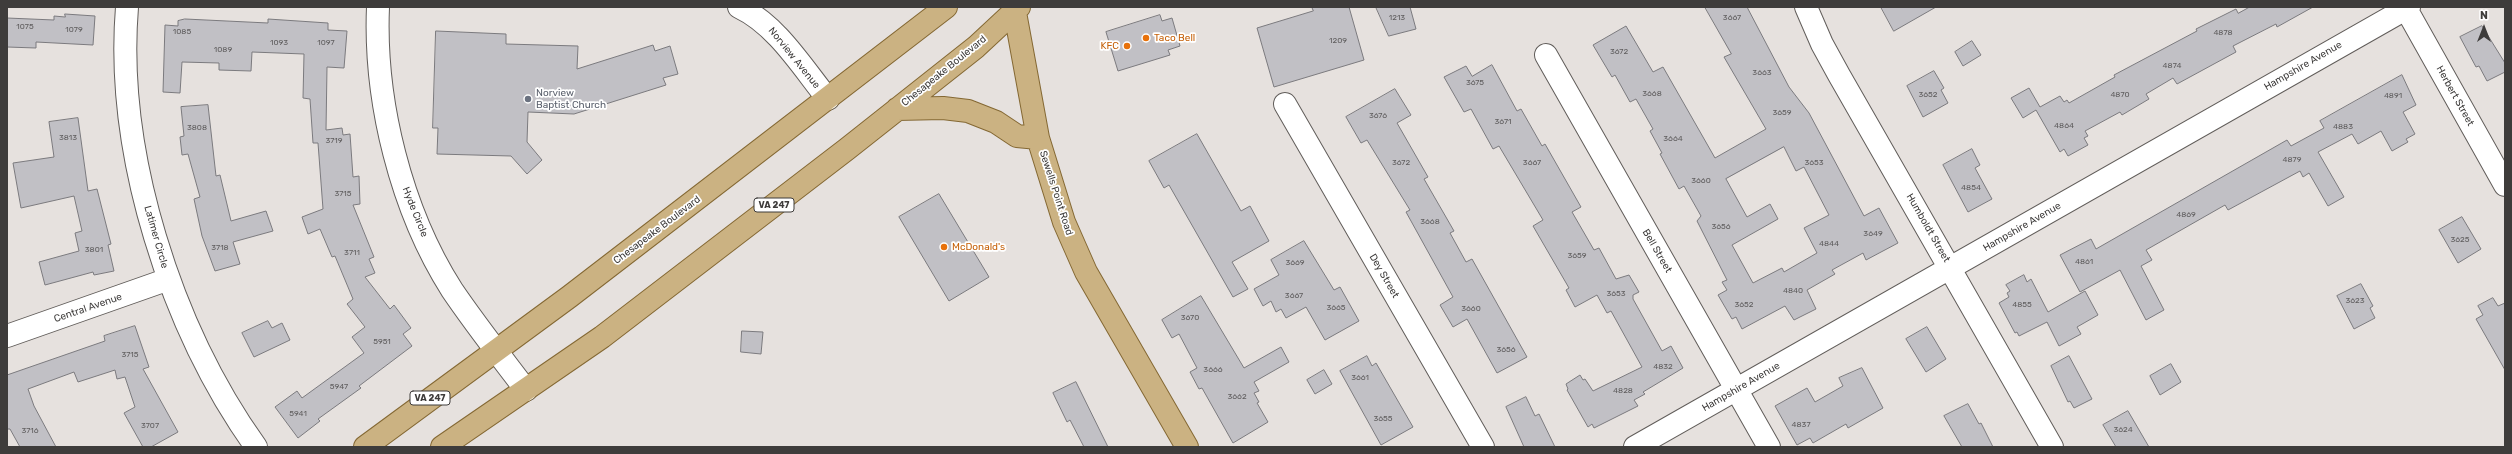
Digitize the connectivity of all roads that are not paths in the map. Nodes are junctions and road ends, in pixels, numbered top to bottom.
1 (127, 7) edge
2 (378, 7) edge
3 (739, 7) edge
4 (946, 7) edge
5 (1806, 7) edge
6 (1017, 8) edge
7 (2407, 8) edge
8 (1546, 56) dead end
9 (828, 100) junction
10 (1285, 104) dead end
11 (897, 109) junction
12 (1038, 138) junction
13 (2505, 185) edge
14 (1951, 268) junction
15 (169, 279) junction
16 (7, 336) edge
17 (496, 350) junction
18 (526, 390) junction
19 (1736, 390) junction
20 (469, 429) junction
21 (256, 447) edge
22 (365, 447) edge
23 (442, 447) edge
24 (449, 447) edge
25 (1186, 447) edge
26 (1483, 447) edge
27 (1635, 447) edge
28 (1769, 447) edge
29 (2052, 447) edge

1 - 15 street, Latimer Circle
2 - 17 street, Hyde Circle
3 - 9 street, Norview Avenue
4 - 9 main road, Chesapeake Boulevard / VA 247
5 - 14 street, Humboldt Street
6 - 11 main road, Chesapeake Boulevard / VA 247
6 - 12 main road, Sewells Point Road
7 - 13 street, Herbert Street
7 - 14 street, Hampshire Avenue
8 - 19 street, Bell Street
9 - 17 main road, Chesapeake Boulevard / VA 247
10 - 26 street, Dey Street
11 - 12 main road
11 - 18 main road, Chesapeake Boulevard / VA 247
12 - 25 main road, Sewells Point Road
14 - 19 street, Hampshire Avenue
14 - 29 street, Humboldt Street
15 - 16 street, Central Avenue
15 - 21 street, Latimer Circle
17 - 18 street, Hyde Circle
17 - 22 main road, Chesapeake Boulevard / VA 247
18 - 20 main road, Chesapeake Boulevard / VA 247
19 - 27 street, Hampshire Avenue
19 - 28 street, Bell Street
20 - 23 main road, Chesapeake Boulevard / VA 247
20 - 24 street

